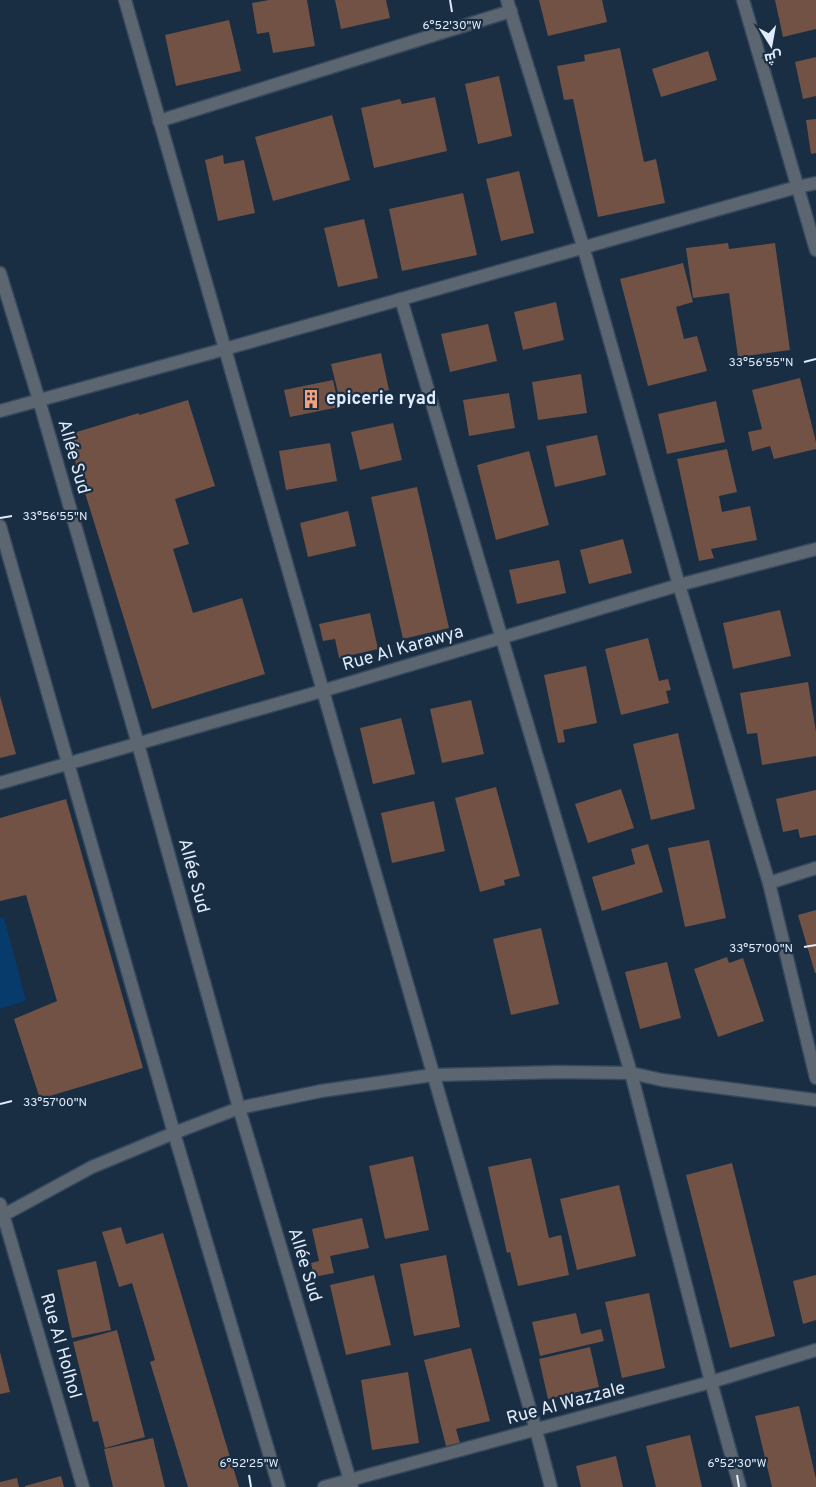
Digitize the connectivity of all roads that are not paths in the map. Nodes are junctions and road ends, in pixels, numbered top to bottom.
1 (125, 0) edge
2 (743, 0) edge
3 (509, 6) edge
4 (159, 121) junction
5 (816, 183) edge
6 (797, 187) junction
7 (583, 246) junction
8 (816, 250) edge
9 (0, 273) edge
10 (401, 299) junction
11 (225, 349) junction
12 (39, 400) junction
13 (0, 411) edge
14 (0, 526) edge
15 (816, 549) edge
16 (679, 585) junction
17 (502, 638) junction
18 (322, 691) junction
19 (138, 744) junction
20 (68, 763) junction
21 (0, 782) edge
22 (816, 868) edge
23 (769, 883) junction
24 (631, 1073) junction
25 (433, 1075) junction
26 (816, 1078) edge
27 (816, 1100) edge
28 (239, 1108) junction
29 (174, 1133) junction
30 (1, 1212) edge
31 (816, 1350) edge
32 (711, 1382) junction
33 (536, 1430) junction
34 (351, 1483) edge
35 (83, 1487) edge
36 (279, 1487) edge
37 (324, 1487) edge
38 (550, 1487) edge
39 (740, 1487) edge

1 - 4 street
2 - 6 street
3 - 4 street
3 - 7 street
4 - 11 street
5 - 6 street
6 - 7 street
6 - 8 street
7 - 10 street
7 - 16 street
9 - 12 street, Allée Sud
10 - 11 street
10 - 17 street
11 - 12 street
11 - 18 street
12 - 13 street
12 - 19 street, Allée Sud
14 - 20 street
15 - 16 street, Rue Al Karawya
16 - 17 street, Rue Al Karawya
16 - 23 street
17 - 18 street, Rue Al Karawya
17 - 24 street
18 - 19 street, Rue Al Karawya
18 - 25 street
19 - 20 street, Rue Al Karawya
19 - 28 street, Allée Sud
20 - 21 street, Rue Al Karawya
20 - 29 street
22 - 23 street
23 - 26 street
24 - 25 street
24 - 27 street
24 - 32 street
25 - 28 street
25 - 33 street
28 - 29 street
28 - 34 street, Allée Sud
29 - 30 street
29 - 36 street
30 - 35 street, Rue Al Holhol
31 - 32 street, Rue Al Wazzale
32 - 33 street, Rue Al Wazzale
32 - 39 street
33 - 34 street, Rue Al Wazzale
33 - 38 street
34 - 37 street, Rue Al Wazzale

